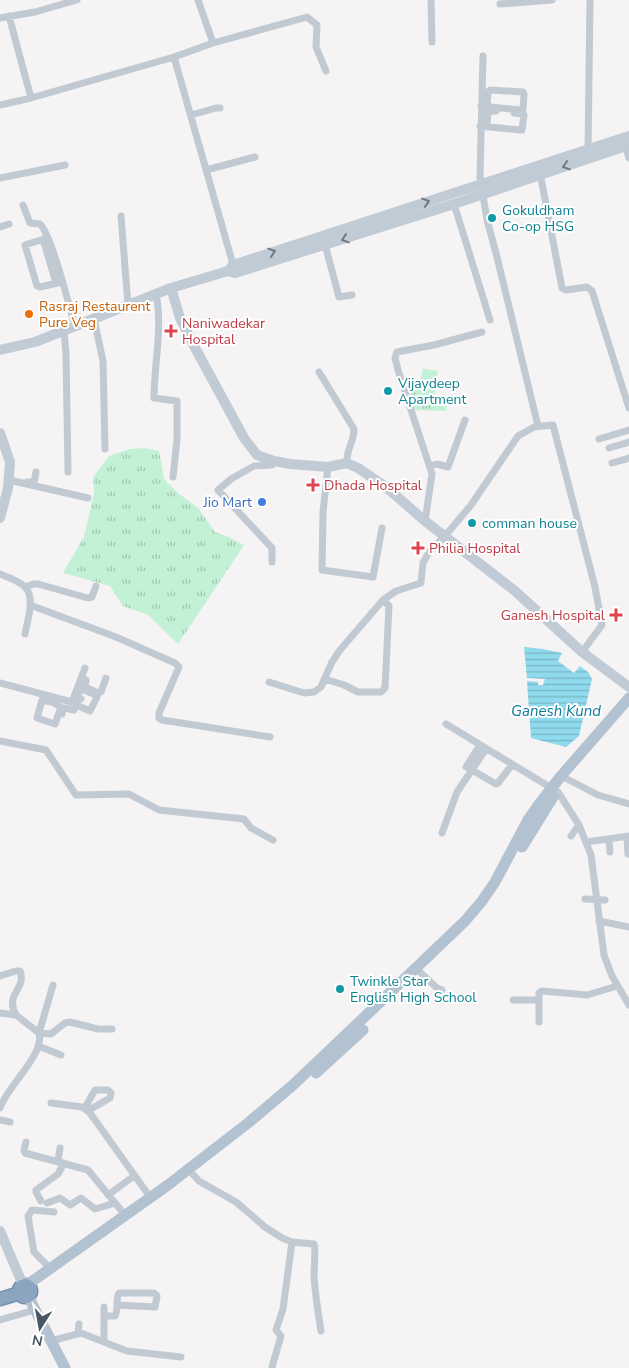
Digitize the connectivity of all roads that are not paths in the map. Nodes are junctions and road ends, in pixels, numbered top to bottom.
1 (77, 0) edge
2 (198, 0) edge
3 (431, 0) edge
4 (552, 0) edge
5 (590, 0) edge
6 (500, 4) dead end
7 (9, 16) junction
8 (0, 18) edge
9 (432, 42) dead end
10 (213, 43) junction
11 (483, 56) dead end
12 (174, 57) junction
13 (326, 71) dead end
14 (31, 98) junction
15 (0, 105) edge
16 (484, 106) junction
17 (220, 108) dead end
18 (190, 116) junction
19 (484, 126) junction
20 (626, 141) edge
21 (588, 154) junction
22 (255, 157) dead end
23 (629, 158) edge
24 (65, 165) dead end
25 (206, 170) junction
26 (539, 170) junction
27 (0, 178) edge
28 (482, 189) junction
29 (454, 204) junction
30 (24, 205) dead end
31 (121, 216) dead end
32 (402, 216) junction
33 (9, 224) dead end
34 (0, 227) edge
35 (45, 238) junction
36 (324, 240) junction
37 (232, 270) junction
38 (59, 282) junction
39 (171, 288) junction
40 (156, 294) junction
41 (352, 295) dead end
42 (128, 305) junction
43 (94, 319) junction
44 (490, 320) dead end
45 (75, 326) junction
46 (64, 331) junction
47 (482, 332) dead end
48 (0, 350) edge
49 (319, 372) dead end
50 (629, 408) edge
51 (465, 420) dead end
52 (538, 426) junction
53 (629, 430) edge
54 (0, 433) edge
55 (599, 439) dead end
56 (629, 442) edge
57 (609, 448) dead end
58 (105, 449) dead end
59 (629, 458) edge
60 (274, 461) junction
61 (347, 463) junction
62 (612, 463) dead end
63 (430, 466) junction
64 (328, 467) junction
65 (36, 472) dead end
66 (68, 472) dead end
67 (173, 477) dead end
68 (9, 479) junction
69 (88, 498) dead end
70 (0, 518) edge
71 (425, 521) junction
72 (382, 528) dead end
73 (445, 536) junction
74 (272, 562) dead end
75 (0, 574) edge
76 (96, 586) dead end
77 (26, 588) junction
78 (383, 600) junction
79 (30, 605) junction
80 (25, 634) dead end
81 (582, 652) junction
82 (87, 670) dead end
83 (106, 678) dead end
84 (84, 679) junction
85 (325, 679) junction
86 (269, 682) dead end
87 (0, 683) edge
88 (629, 687) edge
89 (629, 698) edge
90 (76, 699) junction
91 (629, 708) edge
92 (74, 710) junction
93 (84, 713) dead end
94 (61, 721) dead end
95 (446, 724) dead end
96 (270, 738) dead end
97 (0, 741) edge
98 (483, 747) junction
99 (512, 765) junction
100 (469, 769) junction
101 (567, 780) junction
102 (554, 790) junction
103 (629, 804) edge
104 (580, 825) junction
105 (442, 833) dead end
106 (571, 836) dead end
107 (628, 837) edge
108 (609, 839) junction
109 (273, 840) dead end
110 (586, 842) junction
111 (610, 852) dead end
112 (628, 854) edge
113 (585, 899) dead end
114 (601, 900) junction
115 (598, 921) junction
116 (629, 927) edge
117 (421, 973) junction
118 (0, 976) edge
119 (405, 983) junction
120 (53, 985) dead end
121 (617, 986) junction
122 (442, 990) dead end
123 (513, 1000) dead end
124 (539, 1000) junction
125 (629, 1005) edge
126 (0, 1013) edge
127 (16, 1015) junction
128 (539, 1022) dead end
129 (112, 1029) dead end
130 (38, 1033) junction
131 (38, 1046) junction
132 (61, 1055) dead end
133 (51, 1103) dead end
134 (0, 1108) edge
135 (0, 1120) edge
136 (10, 1122) dead end
137 (26, 1142) dead end
138 (60, 1148) dead end
139 (61, 1162) junction
140 (190, 1171) junction
141 (134, 1176) junction
142 (108, 1195) junction
143 (150, 1197) junction
144 (115, 1203) junction
145 (54, 1212) dead end
146 (125, 1215) junction
147 (0, 1232) edge
148 (292, 1242) junction
149 (51, 1269) junction
150 (26, 1290) junction
151 (0, 1299) edge
152 (117, 1305) junction
153 (104, 1307) dead end
154 (35, 1310) junction
155 (104, 1316) junction
156 (0, 1320) edge
157 (79, 1324) dead end
158 (321, 1331) dead end
159 (78, 1333) junction
160 (52, 1341) junction
161 (104, 1342) junction
162 (181, 1357) dead end
163 (272, 1367) edge
164 (65, 1368) edge

1 - 7 street
2 - 10 street
3 - 9 street
4 - 6 street
5 - 21 street
7 - 8 street
7 - 14 street
10 - 12 street
10 - 13 street
11 - 16 street
12 - 14 street
12 - 18 street
14 - 15 street
16 - 16 street
16 - 19 street
17 - 18 street
18 - 25 street
19 - 19 street
19 - 28 street
20 - 21 main road
20 - 23 street
21 - 26 main road
22 - 25 street
24 - 27 street
25 - 37 street
26 - 28 main road
26 - 50 street
28 - 29 main road
32 -> 28 main road
28 - 52 street
29 - 32 main road
29 - 44 street
30 - 35 street
31 - 42 street
32 - 36 main road
33 - 34 street
35 - 38 street
35 - 38 street
36 - 37 main road
36 - 41 street
37 - 39 main road
38 - 45 street
39 - 40 main road
39 - 60 main road
40 - 42 main road
40 - 67 street
42 - 43 main road
43 - 45 main road
43 - 58 street
45 - 46 main road
46 - 48 main road
46 - 66 street
47 - 63 street
49 - 61 street
51 - 63 street
52 - 73 street
52 - 81 street
53 - 55 street
54 - 68 main road
56 - 57 street
59 - 62 street
60 - 64 main road
60 - 74 street
61 - 64 main road
61 - 71 main road
63 - 71 street
64 - 72 street
65 - 68 street
68 - 69 street
68 - 70 main road
71 - 73 main road
73 - 78 street
73 - 81 main road
75 - 77 street
76 - 77 street
77 - 79 street
78 - 85 street
78 - 85 street
79 - 80 street
79 - 96 street
81 - 88 main road
82 - 84 street
83 - 84 street
84 - 90 street
85 - 86 street
87 - 90 street
89 - 102 main road
90 - 92 street
91 - 101 main road
92 - 93 street
92 - 94 street
95 - 98 street
97 - 109 street
98 - 99 street
98 - 100 street
99 - 100 street
99 - 102 street
100 - 105 street
101 - 102 main road
101 - 103 street
102 - 104 street
102 - 117 main road
102 - 119 main road
104 - 106 street
104 - 110 street
107 - 108 street
107 - 112 street
108 - 110 street
108 - 111 street
110 - 114 street
113 - 114 street
114 - 115 street
115 - 116 street
115 - 121 street
117 - 119 main road
117 - 122 street
118 - 127 street
119 - 140 main road
120 - 130 street
121 - 124 street
121 - 125 street
123 - 124 street
124 - 128 street
126 - 127 street
127 - 130 street
129 - 130 street
130 - 131 street
131 - 132 street
131 - 134 street
133 - 141 street
135 - 136 street
137 - 139 street
138 - 139 street
139 - 142 street
139 - 144 street
140 - 143 main road
140 - 148 street
140 - 150 main road
141 - 142 street
141 - 143 street
142 - 144 street
143 - 146 main road
144 - 146 street
145 - 149 street
146 - 149 main road
147 - 150 main road
148 - 158 street
148 - 163 street
149 - 150 main road
150 - 151 highway
150 - 154 main road
152 - 152 street
152 - 155 street
153 - 155 street
154 - 156 street
154 - 160 main road
155 - 161 street
157 - 159 street
159 - 160 street
159 - 161 street
160 - 164 main road
161 - 162 street

